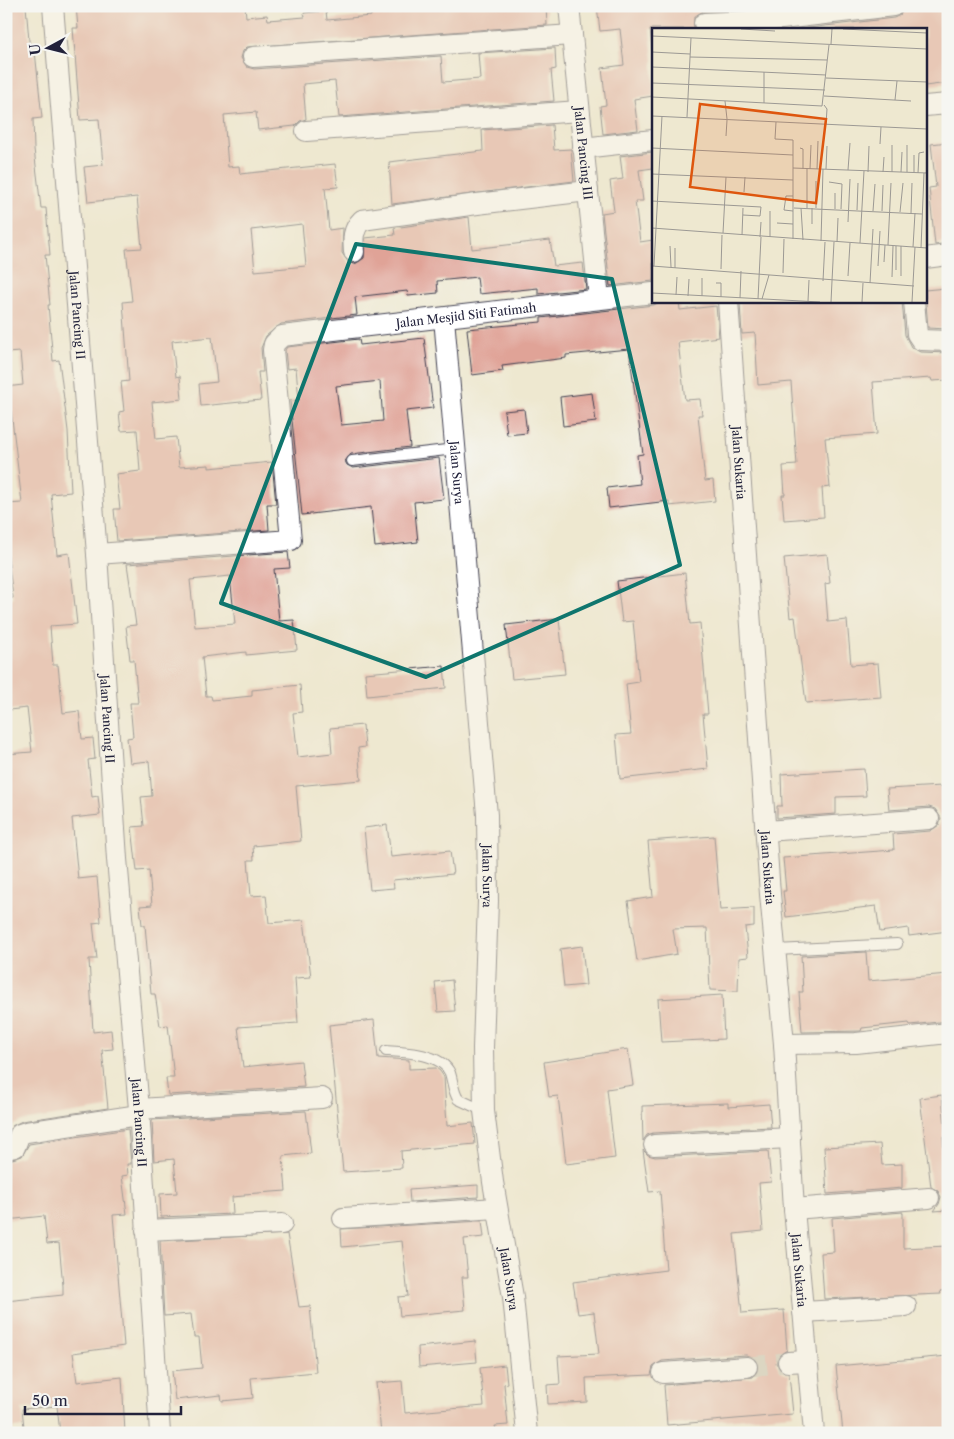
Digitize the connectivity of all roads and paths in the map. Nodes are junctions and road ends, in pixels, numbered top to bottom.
1 (53, 6) edge
2 (568, 6) edge
3 (893, 6) edge
4 (704, 23) dead end
5 (572, 35) junction
6 (253, 57) dead end
7 (948, 104) edge
8 (926, 106) edge
9 (579, 111) junction
10 (306, 131) dead end
11 (652, 140) edge
12 (583, 148) junction
13 (588, 191) junction
14 (354, 252) dead end
15 (948, 255) edge
16 (926, 258) edge
17 (652, 293) edge
18 (599, 299) junction
19 (728, 302) edge
20 (914, 302) edge
21 (444, 318) junction
22 (948, 341) edge
23 (455, 449) junction
24 (352, 461) dead end
25 (96, 554) junction
26 (929, 818) dead end
27 (766, 831) junction
28 (897, 944) dead end
29 (776, 950) junction
30 (948, 1033) edge
31 (784, 1044) junction
32 (386, 1050) dead end
33 (322, 1098) dead end
34 (484, 1111) junction
35 (139, 1112) junction
36 (790, 1138) junction
37 (654, 1145) dead end
38 (6, 1149) edge
39 (929, 1198) dead end
40 (497, 1208) junction
41 (794, 1209) junction
42 (343, 1218) dead end
43 (282, 1224) dead end
44 (146, 1230) junction
45 (906, 1306) dead end
46 (803, 1312) junction
47 (747, 1367) tunnel mouth
48 (663, 1373) dead end
49 (160, 1433) edge
50 (527, 1433) edge
51 (814, 1433) edge

1 - 25 street, Jalan Pancing II
2 - 5 street, Jalan Pancing III
3 - 4 street
5 - 6 street
5 - 9 street, Jalan Pancing III
7 - 8 street
9 - 10 street
9 - 12 street, Jalan Pancing III
11 - 12 street
12 - 13 street, Jalan Pancing III
13 - 14 street
13 - 18 street, Jalan Pancing III
15 - 16 street
17 - 18 street, Jalan Mesjid Siti Fatimah
18 - 21 street, Jalan Mesjid Siti Fatimah
19 - 27 street, Jalan Sukaria
20 - 22 street
21 - 23 street, Jalan Surya
21 - 25 street, Jalan Mesjid Siti Fatimah
23 - 24 lane
23 - 34 street, Jalan Surya
25 - 35 street, Jalan Pancing II
26 - 27 street
27 - 29 street, Jalan Sukaria
28 - 29 lane
29 - 31 street, Jalan Sukaria
30 - 31 street
31 - 36 street, Jalan Sukaria
32 - 34 lane
33 - 35 street
34 - 40 street, Jalan Surya
35 - 38 street
35 - 44 street, Jalan Pancing II
36 - 37 street
36 - 41 street, Jalan Sukaria
39 - 41 street
40 - 42 street
40 - 50 street, Jalan Surya
41 - 46 street, Jalan Sukaria
43 - 44 street
44 - 49 street, Jalan Pancing II
45 - 46 street
46 - 51 street, Jalan Sukaria
47 - 48 street

